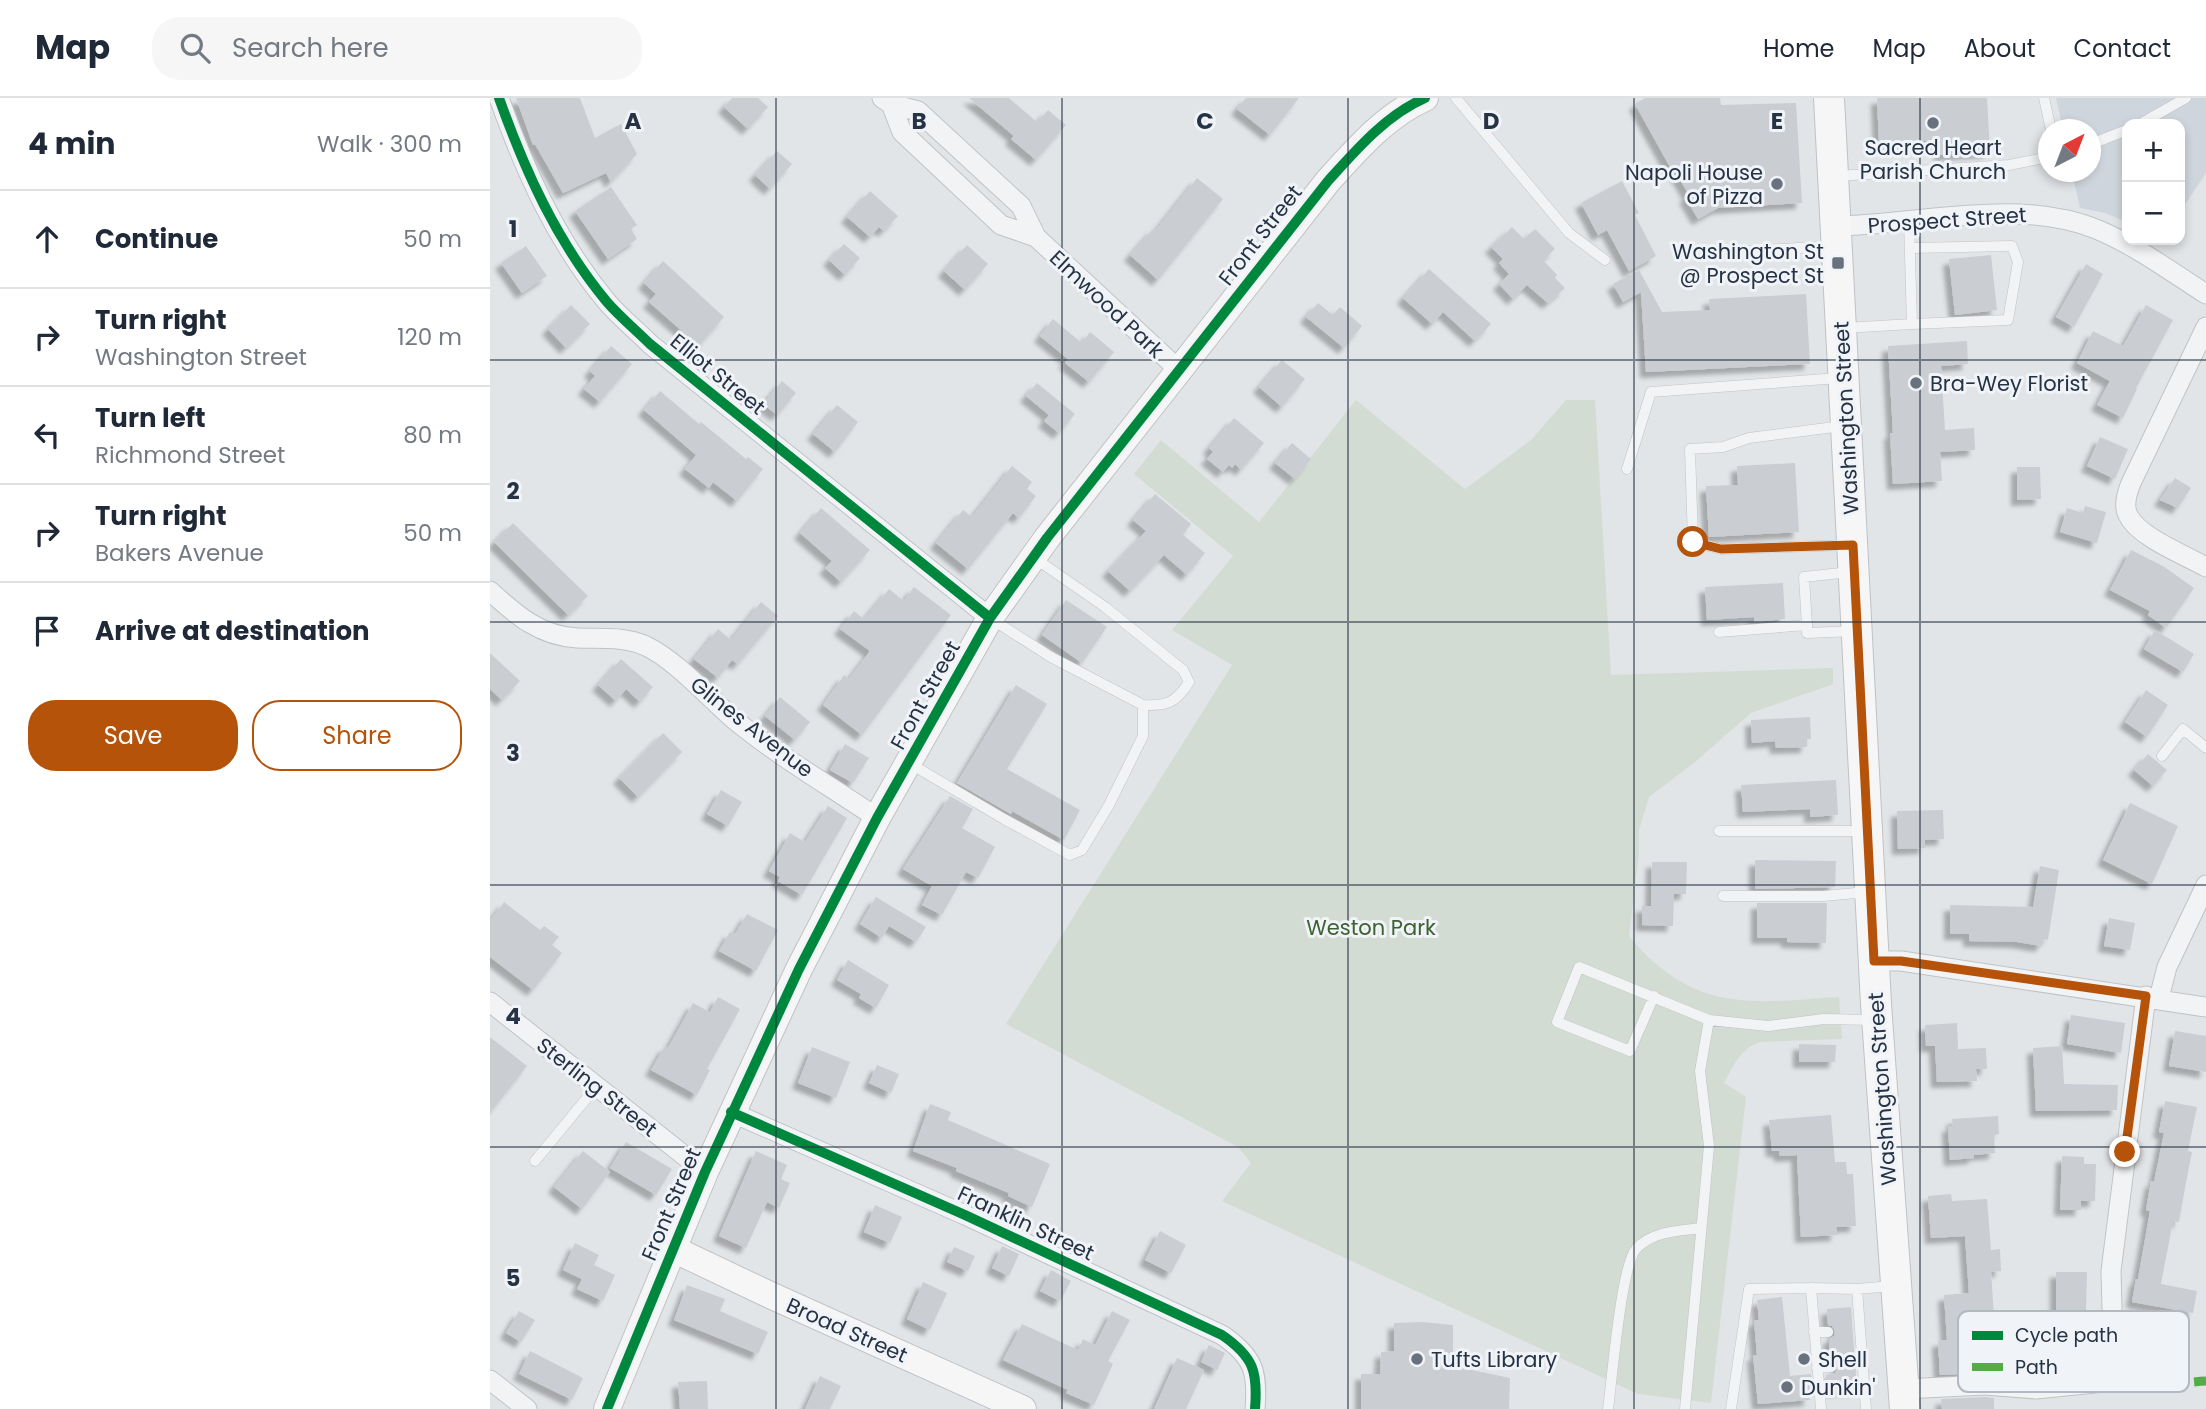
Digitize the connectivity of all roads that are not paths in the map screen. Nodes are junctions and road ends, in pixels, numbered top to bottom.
1 (499, 98) edge
2 (1425, 98) edge
3 (1456, 98) edge
4 (1829, 98) edge
5 (2044, 98) edge
6 (2186, 98) edge
7 (887, 101) edge
8 (2049, 119) edge
9 (2149, 119) edge
10 (2122, 132) edge
11 (2101, 140) edge
12 (2038, 159) edge
13 (1833, 176) junction
14 (1909, 222) junction
15 (1836, 236) junction
16 (1035, 237) junction
17 (1911, 248) junction
18 (1749, 251) dead end
19 (1605, 260) dead end
20 (2206, 294) edge
21 (1912, 324) junction
22 (2206, 327) edge
23 (1841, 328) junction
24 (1179, 370) junction
25 (1844, 377) junction
26 (1846, 425) junction
27 (1627, 469) dead end
28 (1034, 557) junction
29 (1854, 558) junction
30 (2206, 566) edge
31 (490, 591) edge
32 (990, 618) junction
33 (1807, 625) junction
34 (1858, 631) junction
35 (1719, 632) dead end
36 (1143, 705) junction
37 (2206, 748) edge
38 (2162, 756) dead end
39 (908, 763) junction
40 (877, 818) junction
41 (1719, 831) dead end
42 (1868, 831) junction
43 (2206, 885) edge
44 (1871, 891) junction
45 (1723, 896) dead end
46 (1874, 961) junction
47 (1654, 996) junction
48 (2152, 997) junction
49 (490, 1002) edge
50 (2206, 1007) edge
51 (1709, 1020) junction
52 (1877, 1020) junction
53 (596, 1087) junction
54 (732, 1112) junction
55 (535, 1161) dead end
56 (705, 1172) junction
57 (1701, 1228) junction
58 (673, 1249) junction
59 (1896, 1286) junction
60 (1811, 1287) junction
61 (1857, 1289) junction
62 (2112, 1311) edge
63 (1814, 1332) junction
64 (1828, 1332) dead end
65 (1831, 1367) dead end
66 (1817, 1368) junction
67 (490, 1380) edge
68 (1958, 1390) edge
69 (1904, 1399) edge
70 (527, 1409) edge
71 (607, 1409) edge
72 (1023, 1409) edge
73 (1255, 1409) edge
74 (1608, 1409) edge
75 (1685, 1409) edge
76 (1731, 1409) edge
77 (1821, 1409) edge
78 (1866, 1409) edge

1 - 32 street, Elliot Street
2 - 24 street, Front Street
3 - 19 lane
4 - 13 main road, Washington Street
5 - 8 lane
6 - 9 lane
7 - 16 street, Elmwood Park
7 - 16 street, Elmwood Park
10 - 11 lane
12 - 13 lane
13 - 15 main road, Washington Street
14 - 15 street, Prospect Street
14 - 17 lane
14 - 20 street, Prospect Street
15 - 18 lane
15 - 23 main road, Washington Street
16 - 24 street, Elmwood Park
17 - 21 lane
17 - 21 lane
21 - 23 lane
22 - 30 street
23 - 25 main road, Washington Street
24 - 28 street, Front Street
25 - 26 main road, Washington Street
25 - 27 lane
26 - 29 main road, Washington Street
26 - 29 lane
28 - 32 street, Front Street
28 - 36 lane
29 - 33 lane
29 - 34 main road, Washington Street
31 - 40 street, Glines Avenue
32 - 36 lane
32 - 39 street, Front Street
33 - 34 lane
33 - 35 lane
34 - 42 main road, Washington Street
36 - 39 lane
37 - 38 lane
39 - 40 street, Front Street
40 - 54 street, Front Street
41 - 42 lane
42 - 44 main road, Washington Street
43 - 48 street
44 - 45 lane
44 - 46 main road, Washington Street
46 - 48 street
46 - 52 main road, Washington Street
47 - 47 lane
47 - 51 lane
48 - 50 street
48 - 62 street
49 - 53 street, Sterling Street
51 - 52 lane
51 - 57 lane
52 - 59 main road, Washington Street
53 - 55 lane
53 - 56 street, Sterling Street
54 - 56 street, Front Street
54 - 73 street, Franklin Street
56 - 58 street, Front Street
57 - 74 lane
57 - 75 lane
58 - 71 street, Front Street
58 - 72 street, Broad Street
59 - 61 lane
59 - 69 main road, Washington Street
60 - 61 lane
60 - 63 lane
60 - 76 lane
61 - 78 lane
63 - 64 lane
63 - 66 lane
65 - 66 lane
66 - 77 lane
67 - 70 street
68 - 69 street

